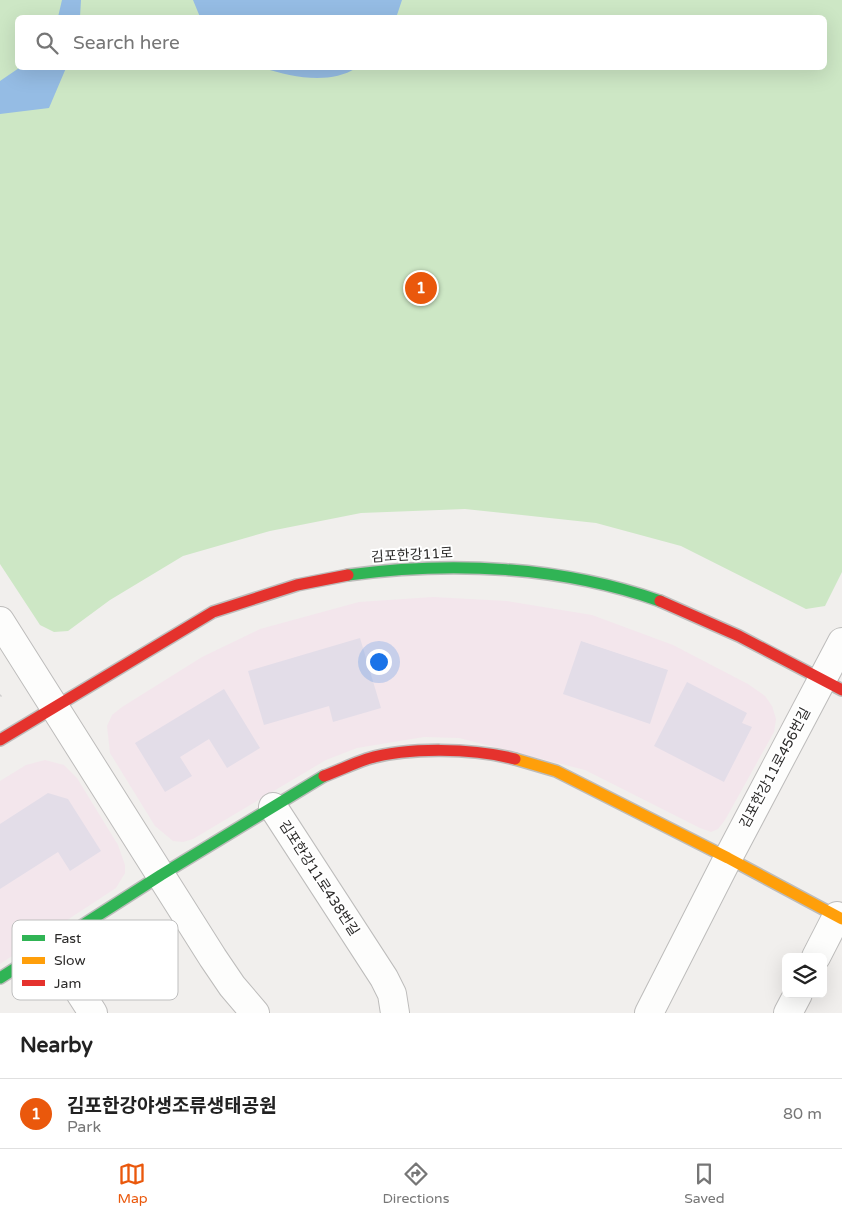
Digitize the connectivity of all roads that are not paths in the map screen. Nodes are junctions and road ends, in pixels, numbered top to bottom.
1 (0, 621) edge
2 (842, 642) edge
3 (832, 685) edge
4 (53, 707) junction
5 (0, 740) edge
6 (273, 807) junction
7 (728, 858) junction
8 (161, 875) junction
9 (839, 917) edge
10 (91, 920) edge
11 (818, 953) edge
12 (12, 970) edge
13 (0, 978) edge
14 (796, 998) edge
15 (85, 1000) edge
16 (93, 1013) edge
17 (255, 1013) edge
18 (395, 1013) edge
19 (650, 1013) edge
20 (788, 1013) edge

1 - 4 street
2 - 3 street, 김포한강11로456번길
3 - 4 street, 김포한강11로
3 - 7 street, 김포한강11로456번길
4 - 5 street, 김포한강11로
4 - 8 street
6 - 7 street
6 - 8 street, 김포한강11로438번길
6 - 18 street, 김포한강11로438번길
7 - 9 street
7 - 19 street, 김포한강11로456번길
8 - 10 street, 김포한강11로438번길
8 - 17 street
9 - 11 street
12 - 13 street, 김포한강11로438번길
14 - 20 street
15 - 16 street

